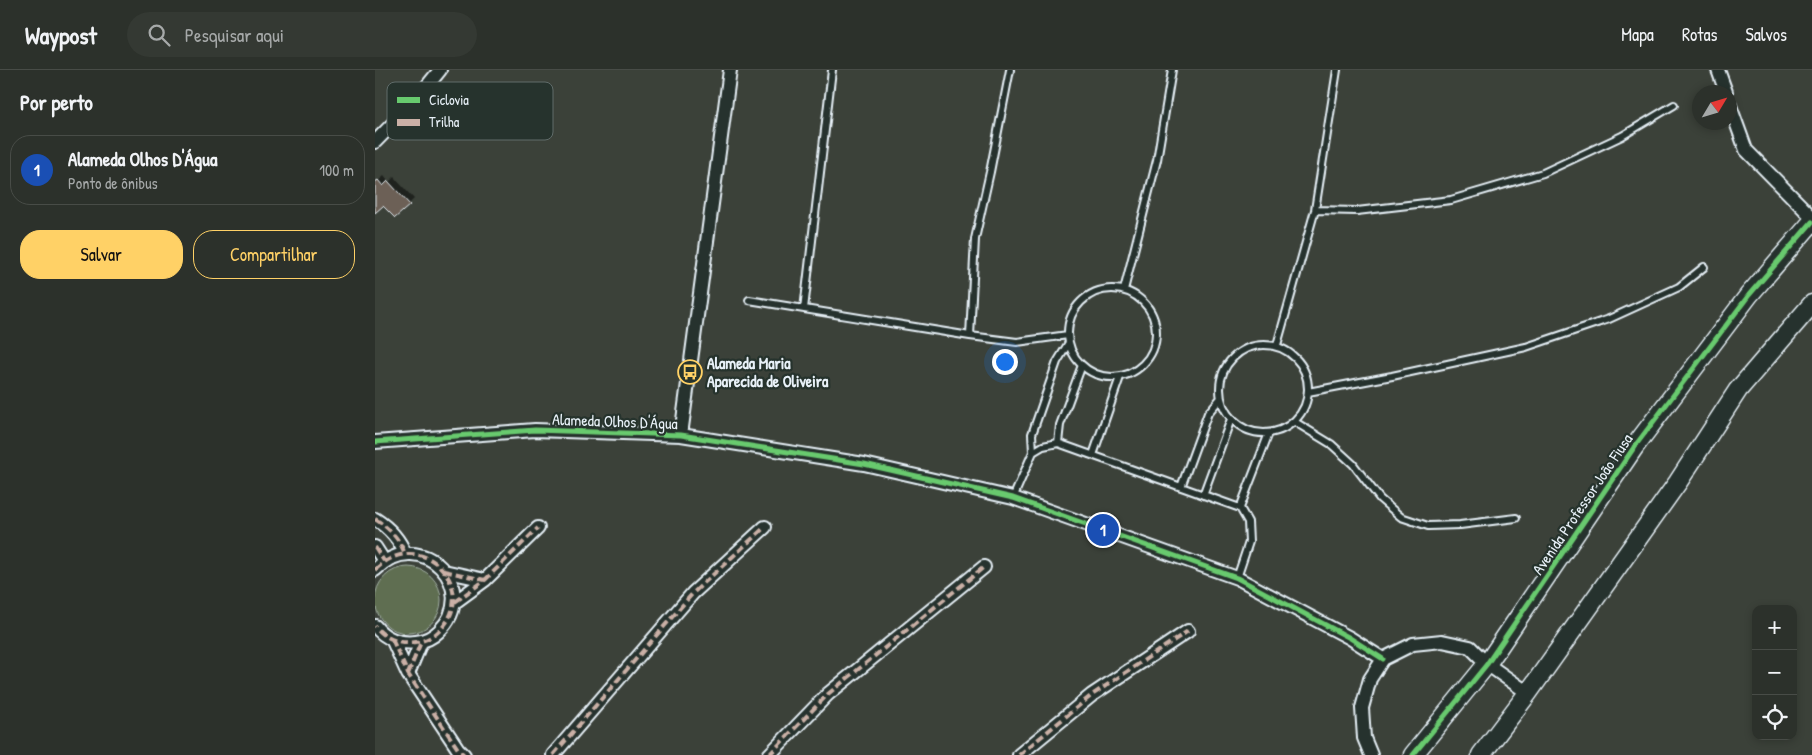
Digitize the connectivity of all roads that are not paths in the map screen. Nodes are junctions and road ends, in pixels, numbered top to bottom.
1 (440, 70) edge
2 (729, 70) edge
3 (832, 70) edge
4 (1010, 70) edge
5 (1172, 70) edge
6 (1337, 70) edge
7 (1718, 70) edge
8 (430, 82) edge
9 (1723, 85) edge
10 (1674, 104) dead end
11 (1737, 125) edge
12 (387, 130) edge
13 (375, 142) edge
14 (1315, 210) junction
15 (1812, 217) edge
16 (1812, 222) edge
17 (1704, 267) dead end
18 (1124, 290) junction
19 (749, 300) dead end
20 (1812, 304) edge
21 (804, 309) junction
22 (1068, 335) junction
23 (970, 336) junction
24 (1068, 344) junction
25 (1277, 345) junction
26 (1082, 365) junction
27 (1120, 377) junction
28 (1307, 392) junction
29 (1220, 399) junction
30 (1231, 420) junction
31 (1295, 422) junction
32 (1269, 433) junction
33 (681, 435) junction
34 (375, 442) edge
35 (1058, 443) junction
36 (1033, 452) junction
37 (1093, 455) junction
38 (1181, 487) junction
39 (1203, 495) junction
40 (1013, 498) junction
41 (1239, 508) junction
42 (1516, 518) dead end
43 (375, 519) edge
44 (765, 527) dead end
45 (538, 528) dead end
46 (375, 547) edge
47 (405, 554) junction
48 (385, 561) junction
49 (984, 567) dead end
50 (375, 570) edge
51 (444, 570) junction
52 (1237, 578) junction
53 (485, 580) junction
54 (455, 602) junction
55 (375, 626) edge
56 (1187, 631) dead end
57 (392, 640) junction
58 (421, 642) junction
59 (1383, 659) junction
60 (1487, 664) junction
61 (408, 674) junction
62 (1528, 693) junction
63 (464, 755) edge
64 (553, 755) edge
65 (769, 755) edge
66 (1019, 755) edge
67 (1371, 755) edge
68 (1413, 755) edge
69 (1481, 755) edge

1 - 8 street
2 - 33 street
3 - 21 lane
4 - 23 lane
5 - 18 lane
6 - 14 lane
7 - 9 street
10 - 14 lane
11 - 15 street
12 - 13 street
14 - 25 lane
16 - 60 street, Avenida Professor João Fiusa
17 - 28 lane
18 - 22 lane
18 - 27 lane
19 - 21 lane
20 - 62 street
21 - 23 lane
22 - 23 lane
22 - 24 lane
24 - 26 lane
24 - 36 lane
25 - 28 lane
25 - 29 lane
26 - 27 lane
26 - 35 lane
27 - 37 lane
28 - 31 lane
29 - 30 lane
29 - 38 lane
30 - 32 lane
30 - 39 lane
31 - 32 lane
31 - 42 lane
32 - 41 lane
33 - 34 street, Alameda Olhos D'Água
33 - 40 street, Alameda Olhos D'Água
35 - 36 lane
35 - 37 lane
36 - 40 lane
37 - 38 lane
38 - 39 lane
39 - 41 lane
40 - 52 street, Alameda Olhos D'Água
41 - 52 lane
43 - 47 street
44 - 64 street
45 - 53 street
46 - 48 street
47 - 48 street
47 - 51 street
48 - 50 street
49 - 65 street
51 - 53 street
51 - 54 street
52 - 59 street, Alameda Olhos D'Água
53 - 54 street
54 - 58 street
55 - 57 street
56 - 66 street
57 - 58 street
57 - 61 street
58 - 61 street
59 - 60 street
59 - 67 street
60 - 62 street
60 - 68 street, Avenida Professor João Fiusa
61 - 63 street
62 - 69 street

